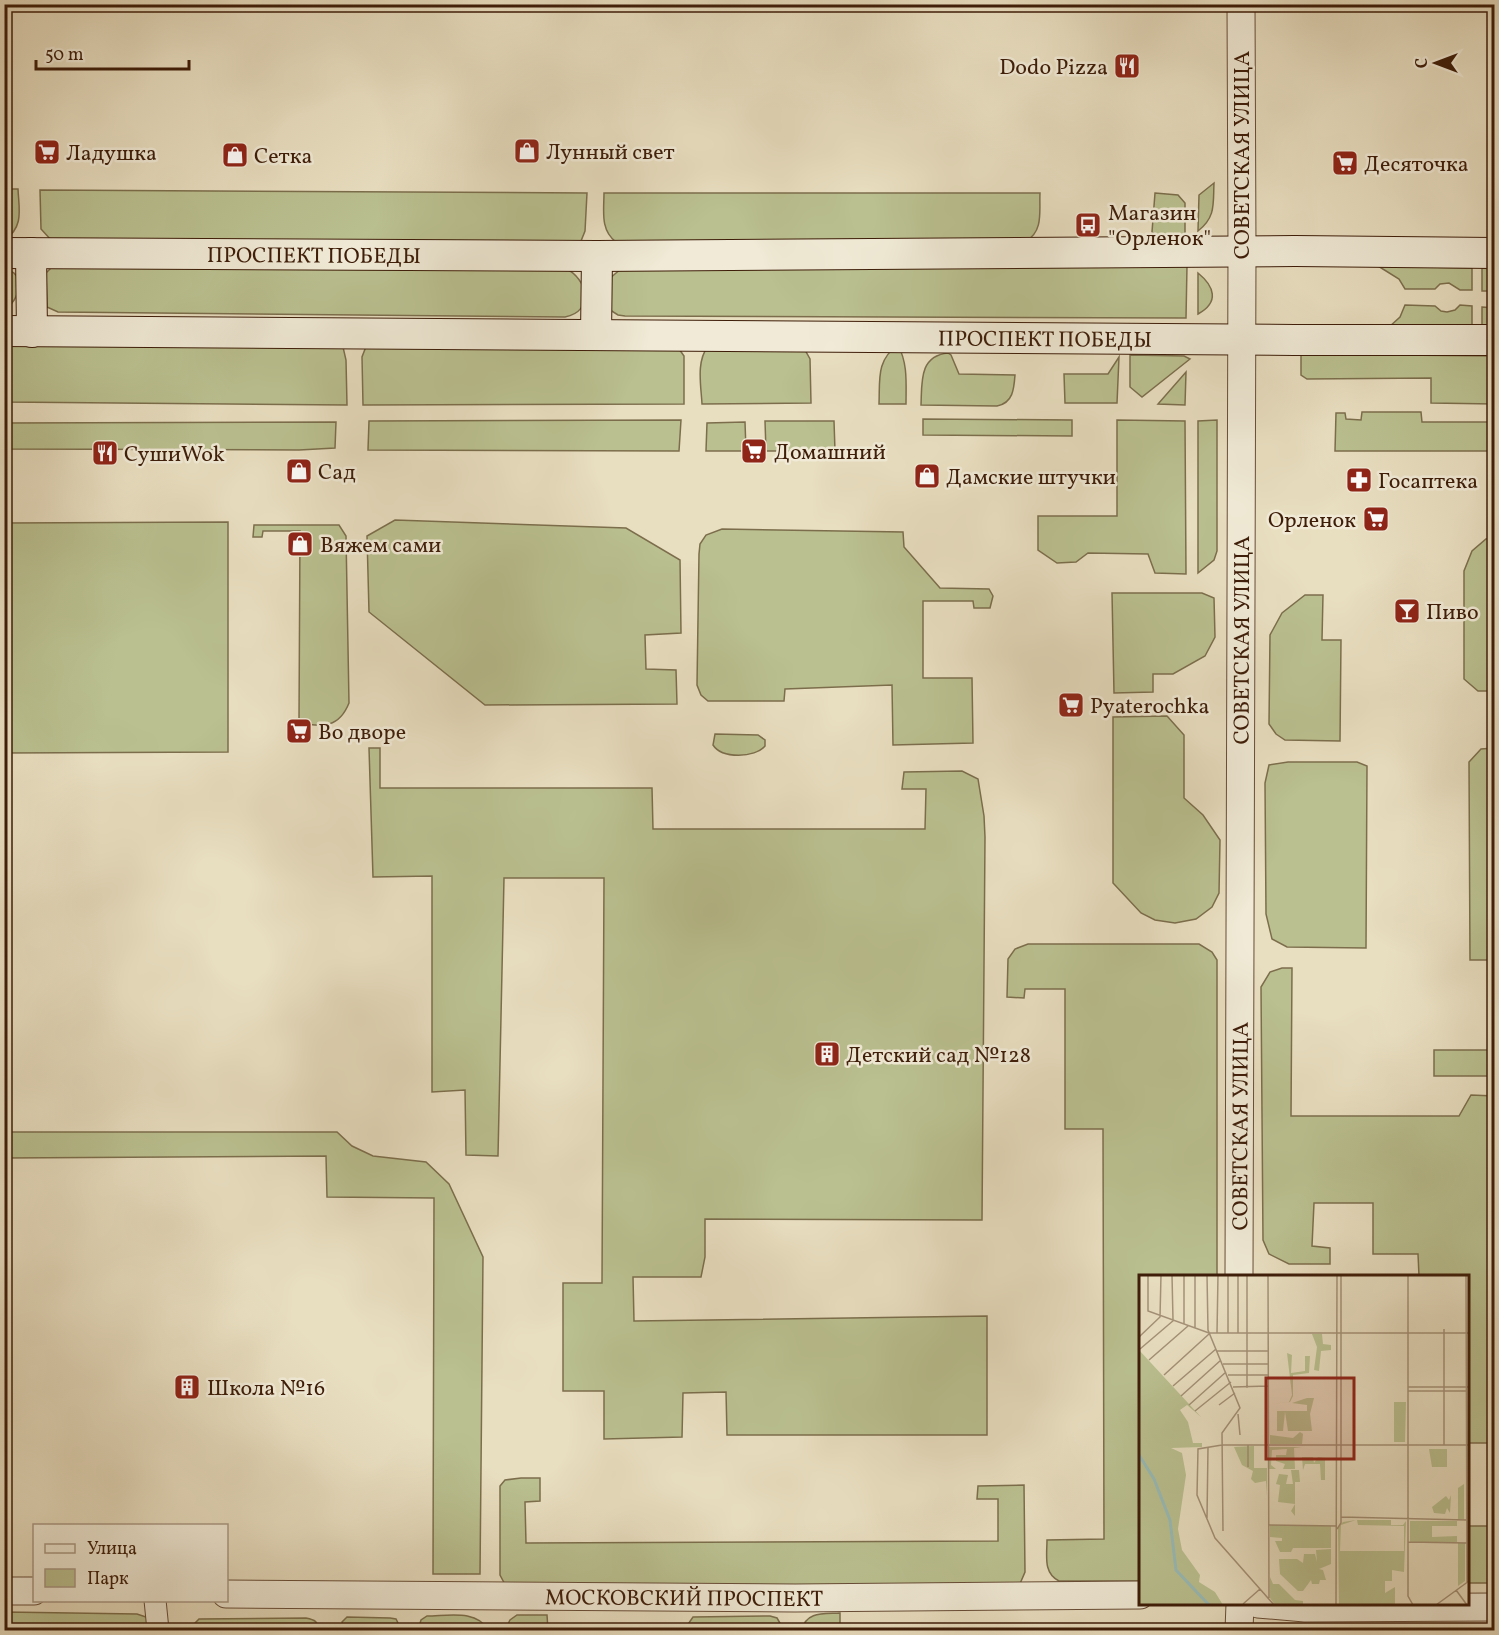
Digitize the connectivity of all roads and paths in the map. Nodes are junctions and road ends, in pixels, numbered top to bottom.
1 (1241, 4) edge
2 (1242, 251) junction
3 (18, 253) edge
4 (1494, 253) edge
5 (597, 256) junction
6 (18, 332) edge
7 (596, 335) junction
8 (1241, 339) junction
9 (1494, 340) edge
10 (1239, 1275) edge
11 (4, 1591) edge
12 (33, 1592) edge
13 (228, 1594) edge
14 (1139, 1595) edge
15 (155, 1602) edge
16 (1240, 1605) edge
17 (1270, 1605) edge
18 (1494, 1607) edge
19 (158, 1630) edge
20 (1239, 1630) edge

1 - 2 street, СОВЕТСКАЯ УЛИЦА
2 - 4 main road, ПРОСПЕКТ ПОБЕДЫ
2 - 5 main road, ПРОСПЕКТ ПОБЕДЫ
2 - 8 street, СОВЕТСКАЯ УЛИЦА
3 - 5 main road, ПРОСПЕКТ ПОБЕДЫ
3 - 6 main road, ПРОСПЕКТ ПОБЕДЫ
5 - 7 main road
6 - 7 main road, ПРОСПЕКТ ПОБЕДЫ
7 - 8 main road, ПРОСПЕКТ ПОБЕДЫ
8 - 9 main road, ПРОСПЕКТ ПОБЕДЫ
8 - 10 street, СОВЕТСКАЯ УЛИЦА
11 - 12 street
13 - 14 street, МОСКОВСКИЙ ПРОСПЕКТ
15 - 19 street
16 - 20 street
17 - 18 street

